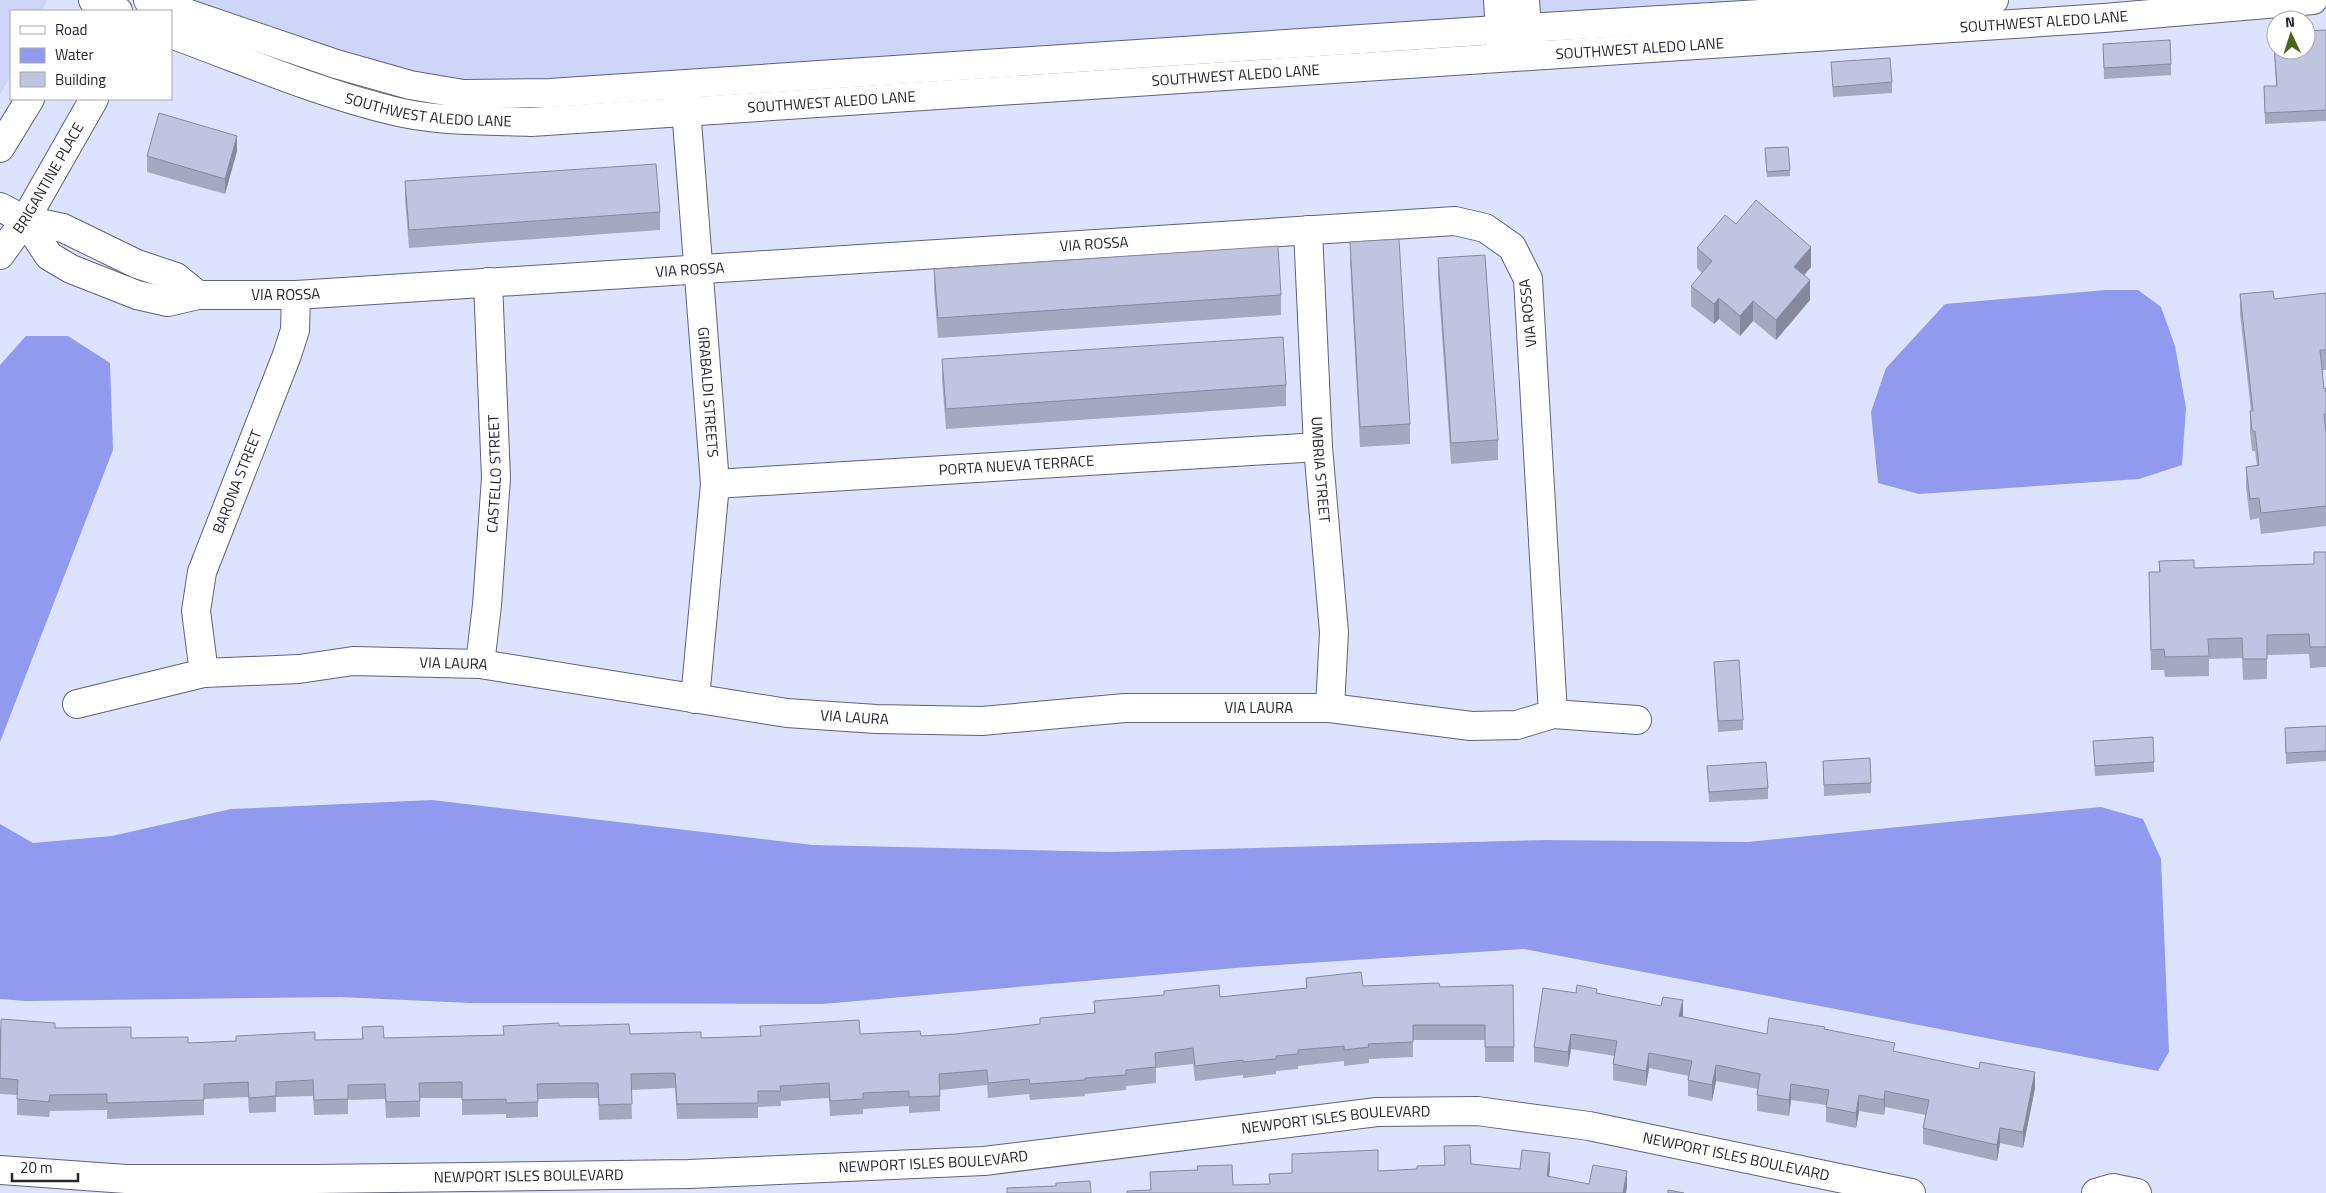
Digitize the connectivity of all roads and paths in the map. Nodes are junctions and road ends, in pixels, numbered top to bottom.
1 (93, 0) edge
2 (148, 0) edge
3 (1498, 0) edge
4 (1525, 0) edge
5 (1994, 0) edge
6 (2313, 0) edge
7 (116, 10) edge
8 (1527, 28) junction
9 (1500, 30) junction
10 (172, 34) edge
11 (1529, 57) junction
12 (1501, 59) junction
13 (684, 83) junction
14 (29, 100) edge
15 (93, 100) edge
16 (686, 113) junction
17 (0, 148) edge
18 (0, 207) edge
19 (25, 220) junction
20 (1308, 230) junction
21 (0, 255) edge
22 (699, 269) junction
23 (488, 282) junction
24 (296, 295) junction
25 (1318, 447) junction
26 (715, 484) junction
27 (480, 664) junction
28 (204, 673) junction
29 (695, 699) junction
30 (77, 704) dead end
31 (1330, 708) junction
32 (1553, 714) junction
33 (1637, 720) dead end
34 (0, 1170) edge
35 (316, 1186) edge
36 (1855, 1188) edge
37 (1912, 1193) edge
38 (2096, 1193) edge
39 (2137, 1193) edge

1 - 7 street
2 - 13 street, SOUTHWEST ALEDO LANE
3 - 9 street
4 - 8 street
5 - 8 street, SOUTHWEST ALEDO LANE
6 - 11 street, SOUTHWEST ALEDO LANE
8 - 9 street, SOUTHWEST ALEDO LANE
8 - 11 street
9 - 12 street
9 - 13 street, SOUTHWEST ALEDO LANE
10 - 16 street, SOUTHWEST ALEDO LANE
11 - 12 street, SOUTHWEST ALEDO LANE
12 - 16 street, SOUTHWEST ALEDO LANE
13 - 16 street, GIRABALDI STREETS
14 - 17 street
15 - 19 street, BRIGANTINE PLACE
16 - 22 street, GIRABALDI STREETS
18 - 19 street, VIA ROSSA
19 - 21 street, BRIGANTINE PLACE
19 - 24 street, VIA ROSSA
20 - 22 street, VIA ROSSA
20 - 25 street, UMBRIA STREET
20 - 32 street, VIA ROSSA
22 - 23 street, VIA ROSSA
22 - 26 street, GIRABALDI STREETS
23 - 24 street, VIA ROSSA
23 - 27 street, CASTELLO STREET
24 - 28 street, BARONA STREET
25 - 26 street, PORTA NUEVA TERRACE
25 - 31 street, UMBRIA STREET
26 - 29 street, GIRABALDI STREETS
27 - 28 street, VIA LAURA
27 - 29 street, VIA LAURA
28 - 30 street, VIA LAURA
29 - 31 street, VIA LAURA
31 - 32 street, VIA LAURA
32 - 33 street, VIA LAURA
34 - 35 street, NEWPORT ISLES BOULEVARD
35 - 36 street, NEWPORT ISLES BOULEVARD
36 - 37 street, NEWPORT ISLES BOULEVARD
38 - 39 street

